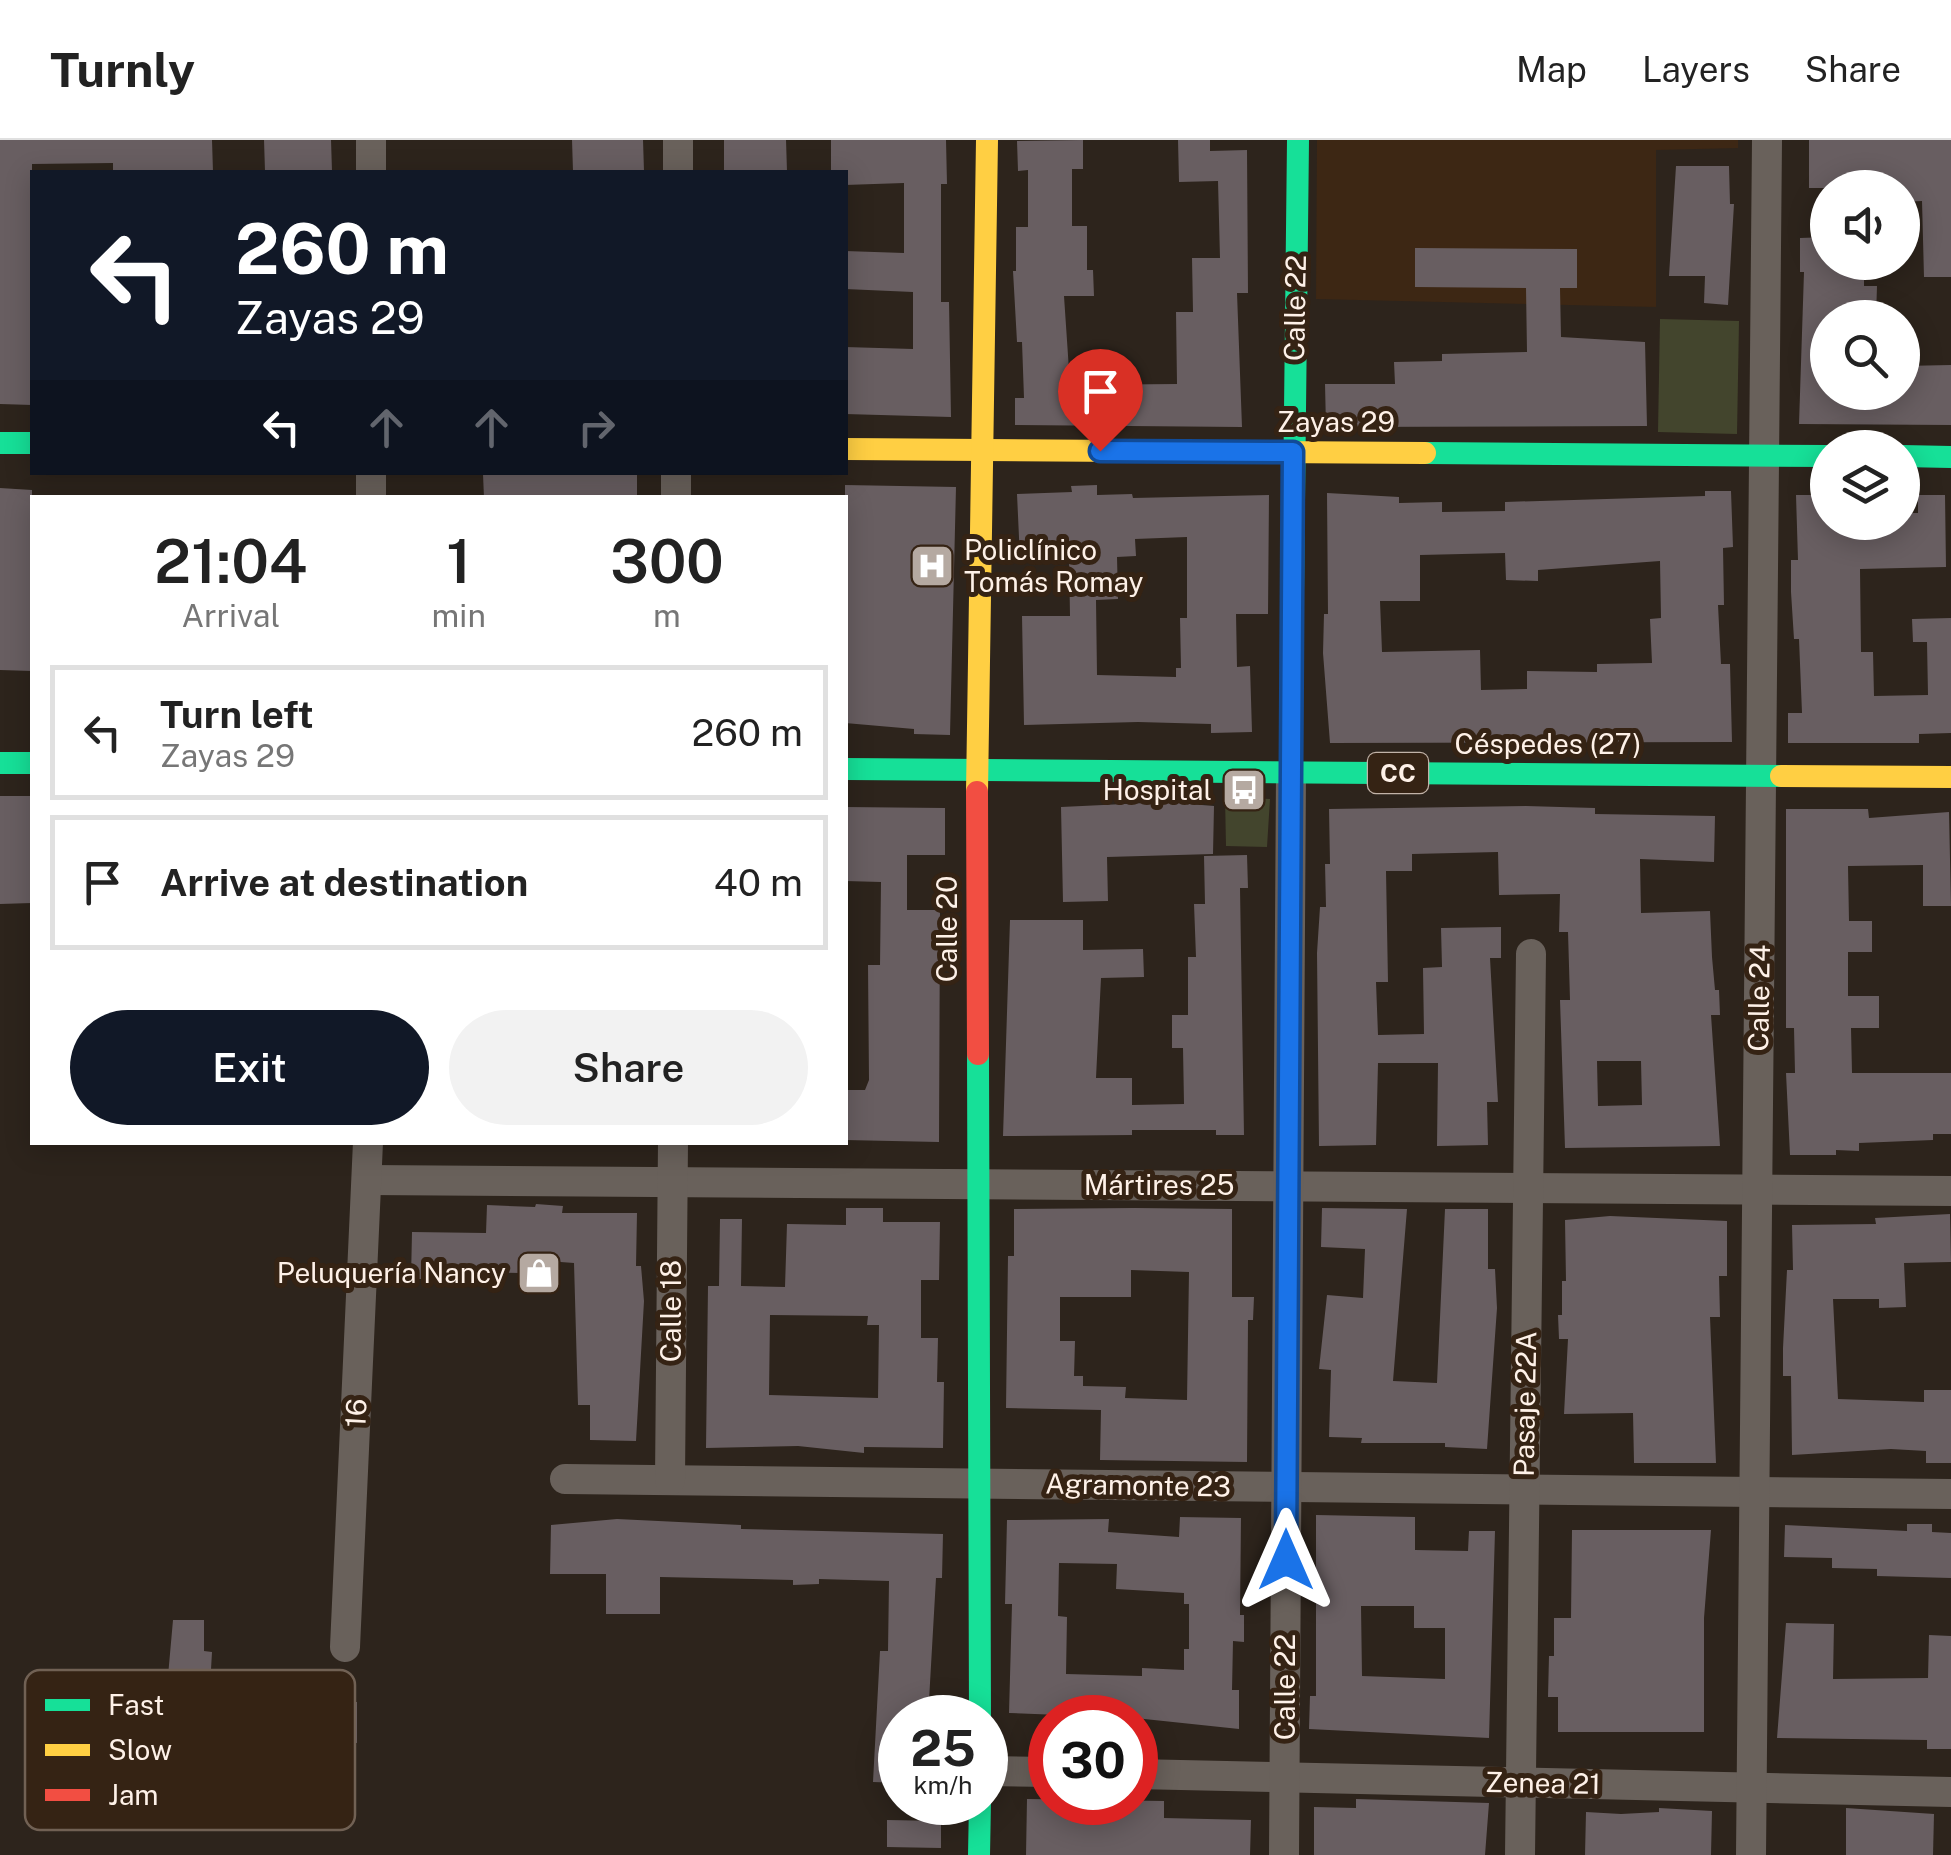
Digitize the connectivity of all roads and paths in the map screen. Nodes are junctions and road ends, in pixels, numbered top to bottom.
1 (371, 140) edge
2 (678, 140) edge
3 (987, 140) edge
4 (1298, 140) edge
5 (1767, 140) edge
6 (371, 170) edge
7 (678, 170) edge
8 (0, 443) edge
9 (30, 443) edge
10 (848, 449) edge
11 (984, 451) junction
12 (1293, 452) junction
13 (1764, 455) junction
14 (1810, 456) edge
15 (1920, 456) edge
16 (1951, 457) edge
17 (0, 763) edge
18 (30, 764) edge
19 (848, 768) edge
20 (977, 770) junction
21 (1291, 772) junction
22 (1761, 775) junction
23 (1951, 777) edge
24 (1532, 954) dead end
25 (368, 1145) edge
26 (672, 1145) edge
27 (368, 1180) junction
28 (672, 1182) junction
29 (976, 1184) junction
30 (1288, 1186) junction
31 (1528, 1188) junction
32 (1757, 1189) junction
33 (1951, 1191) edge
34 (565, 1479) dead end
35 (670, 1480) junction
36 (980, 1484) junction
37 (1286, 1487) junction
38 (1524, 1490) junction
39 (1754, 1492) junction
40 (1951, 1494) edge
41 (345, 1647) dead end
42 (980, 1695) edge
43 (1158, 1775) edge
44 (1285, 1778) junction
45 (1521, 1783) junction
46 (1752, 1788) junction
47 (1951, 1792) edge
48 (980, 1825) edge
49 (979, 1855) edge
50 (1284, 1855) edge
51 (1520, 1855) edge
52 (1751, 1855) edge

1 - 6 street
2 - 7 street
3 - 11 street, Calle 20
4 - 12 street, Calle 22
5 - 13 street, Calle 24
8 - 9 street
10 - 11 street, Zayas 29
11 - 12 street, Zayas 29
11 - 20 street, Calle 20
12 - 13 street, Zayas 29
12 - 21 street, Calle 22
13 - 14 street, Zayas 29
13 - 22 street, Calle 24
15 - 16 street
17 - 18 street
19 - 20 street, Céspedes (27) / CC
20 - 21 street, Céspedes (27) / CC
20 - 29 street, Calle 20
21 - 22 street, Céspedes (27) / CC
21 - 30 street, Calle 22
22 - 23 street, Céspedes (27) / CC
22 - 32 street, Calle 24
24 - 31 street, Pasaje 22A
25 - 27 street, 16
26 - 28 street, Calle 18
27 - 28 street, Mártires 25
27 - 41 street, 16
28 - 29 street, Mártires 25
28 - 35 street, Calle 18
29 - 30 street, Mártires 25
29 - 36 street, Calle 20
30 - 31 street, Mártires 25
30 - 37 street, Calle 22
31 - 32 street, Mártires 25
31 - 38 street, Pasaje 22A
32 - 33 street, Mártires 25
32 - 39 street, Calle 24
34 - 35 street, Agramonte 23
35 - 36 street, Agramonte 23
36 - 37 street, Agramonte 23
36 - 42 street, Calle 20
37 - 38 street, Agramonte 23
37 - 44 street, Calle 22
38 - 39 street, Agramonte 23
38 - 45 street, Pasaje 22A
39 - 40 street, Agramonte 23
39 - 46 street, Calle 24
43 - 44 street, Zenea 21
44 - 45 street, Zenea 21
44 - 50 street, Calle 22
45 - 46 street, Zenea 21
45 - 51 street, Pasaje 22A
46 - 47 street, Zenea 21
46 - 52 street, Calle 24
48 - 49 street

